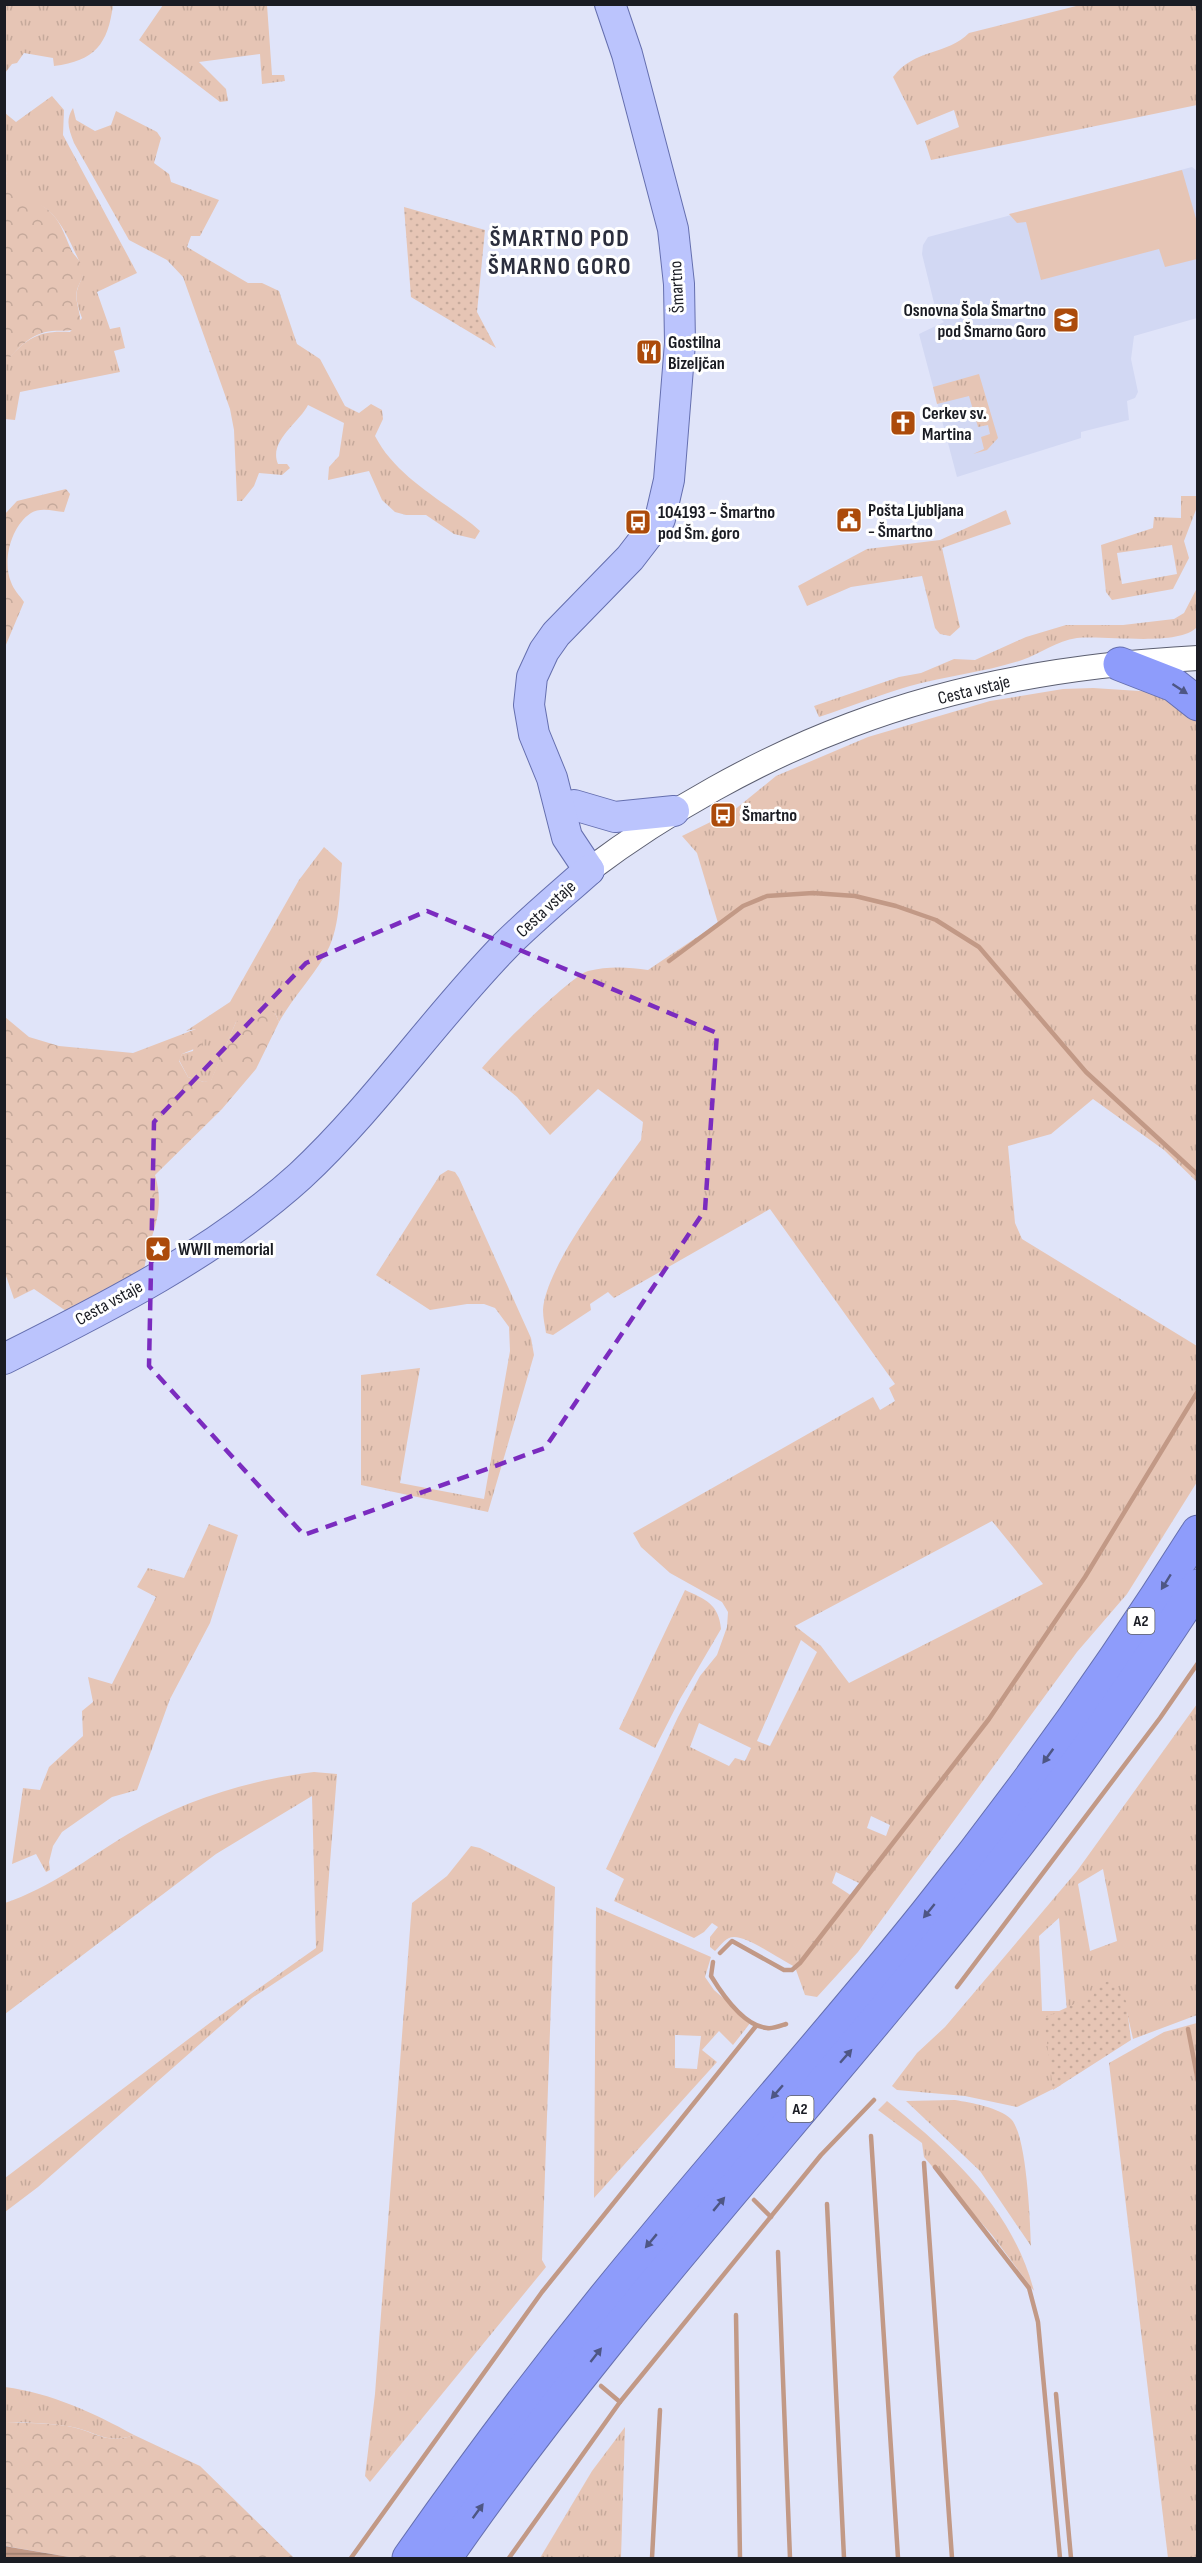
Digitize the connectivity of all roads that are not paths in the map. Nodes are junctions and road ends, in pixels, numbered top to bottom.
1 (610, 4) edge
2 (1197, 658) edge
3 (1120, 664) junction
4 (1197, 704) edge
5 (552, 778) junction
6 (574, 806) junction
7 (674, 811) junction
8 (589, 870) junction
9 (4, 1359) edge
10 (1197, 1532) edge
11 (1197, 1586) edge
12 (409, 2559) edge
13 (445, 2559) edge

1 - 5 main road, Šmartno
2 - 3 street, Cesta vstaje
3 -> 4 highway
3 - 7 street, Cesta vstaje
5 - 6 main road
5 - 8 main road
6 - 7 main road
6 - 8 main road
7 - 8 street, Cesta vstaje
8 - 9 main road, Cesta vstaje
10 -> 12 highway, A2
13 -> 11 highway, A2

